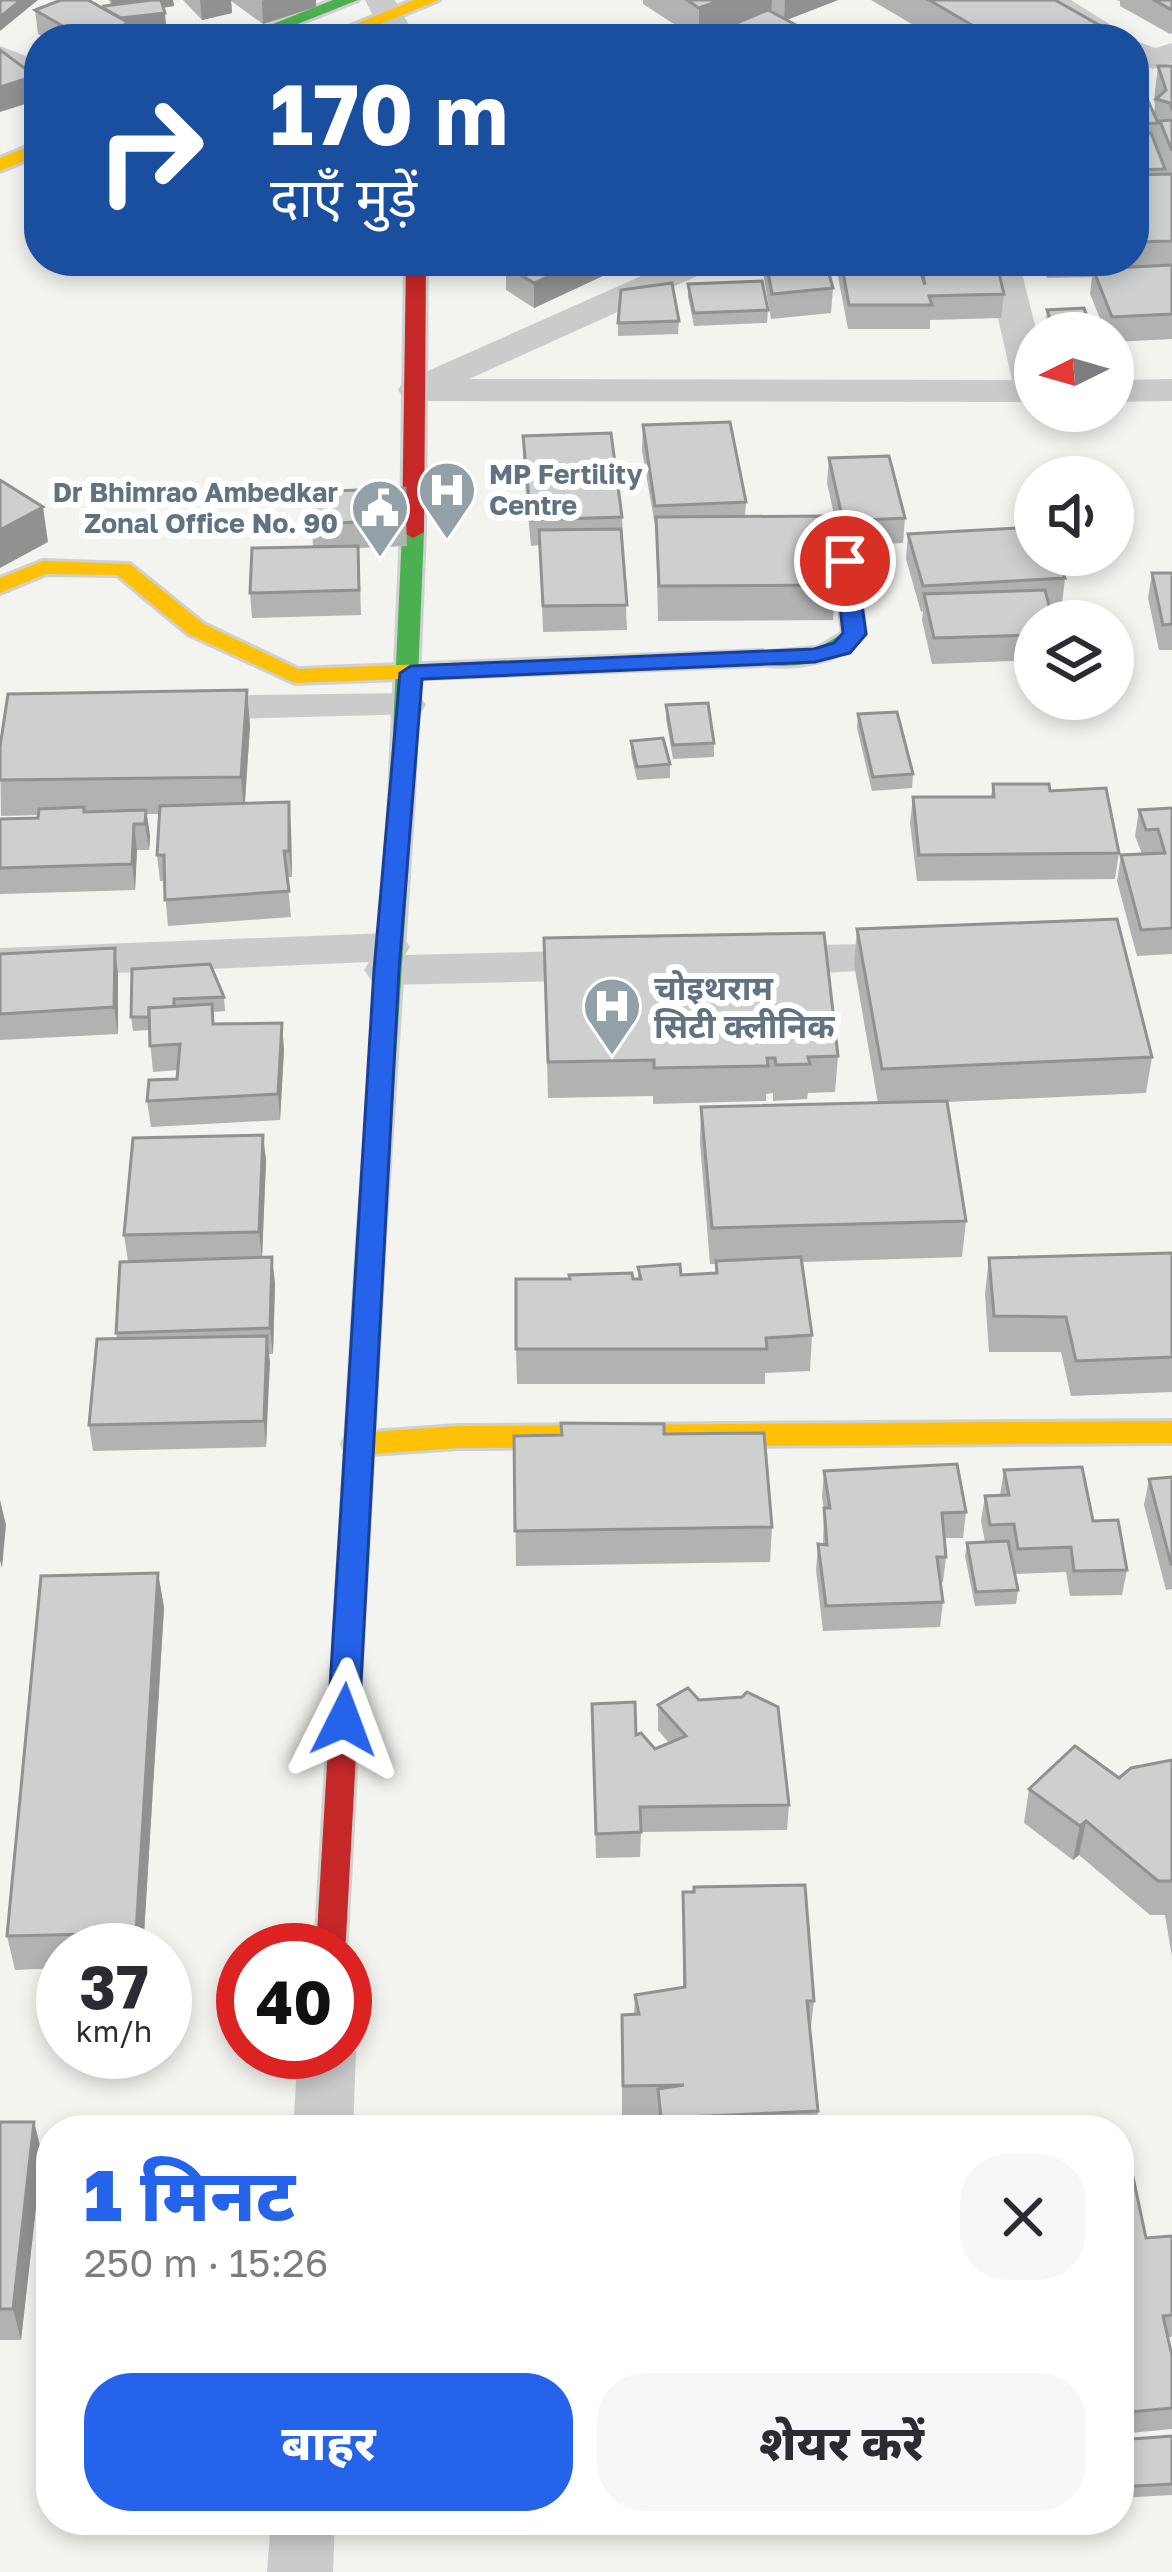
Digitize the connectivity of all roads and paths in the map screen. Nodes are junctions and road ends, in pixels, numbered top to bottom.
1 (349, 0) edge
2 (430, 0) edge
3 (1049, 0) edge
4 (391, 18) edge
5 (284, 24) edge
6 (1091, 24) edge
7 (416, 276) edge
8 (670, 276) edge
9 (1006, 276) edge
10 (1015, 312) edge
11 (416, 390) junction
12 (1172, 390) edge
13 (1014, 391) edge
14 (1134, 391) edge
15 (845, 561) dead end
16 (0, 586) edge
17 (408, 689) junction
18 (293, 693) junction
19 (156, 708) edge
20 (926, 957) edge
21 (387, 959) junction
22 (715, 962) edge
23 (0, 963) edge
24 (645, 964) edge
25 (1172, 1432) edge
26 (357, 1444) junction
27 (333, 1923) edge
28 (326, 2079) edge
29 (324, 2115) edge
30 (302, 2535) edge
31 (300, 2572) edge

1 - 5 street
2 - 4 street
3 - 6 street
7 - 11 street
8 - 11 street
9 - 10 street
11 - 13 street
11 - 17 street
12 - 14 street
15 - 17 street
16 - 18 street
17 - 18 street
17 - 21 street
18 - 19 street
20 - 22 street
21 - 23 street
21 - 24 street
21 - 26 street
25 - 26 street
26 - 27 street
28 - 29 street
30 - 31 street

